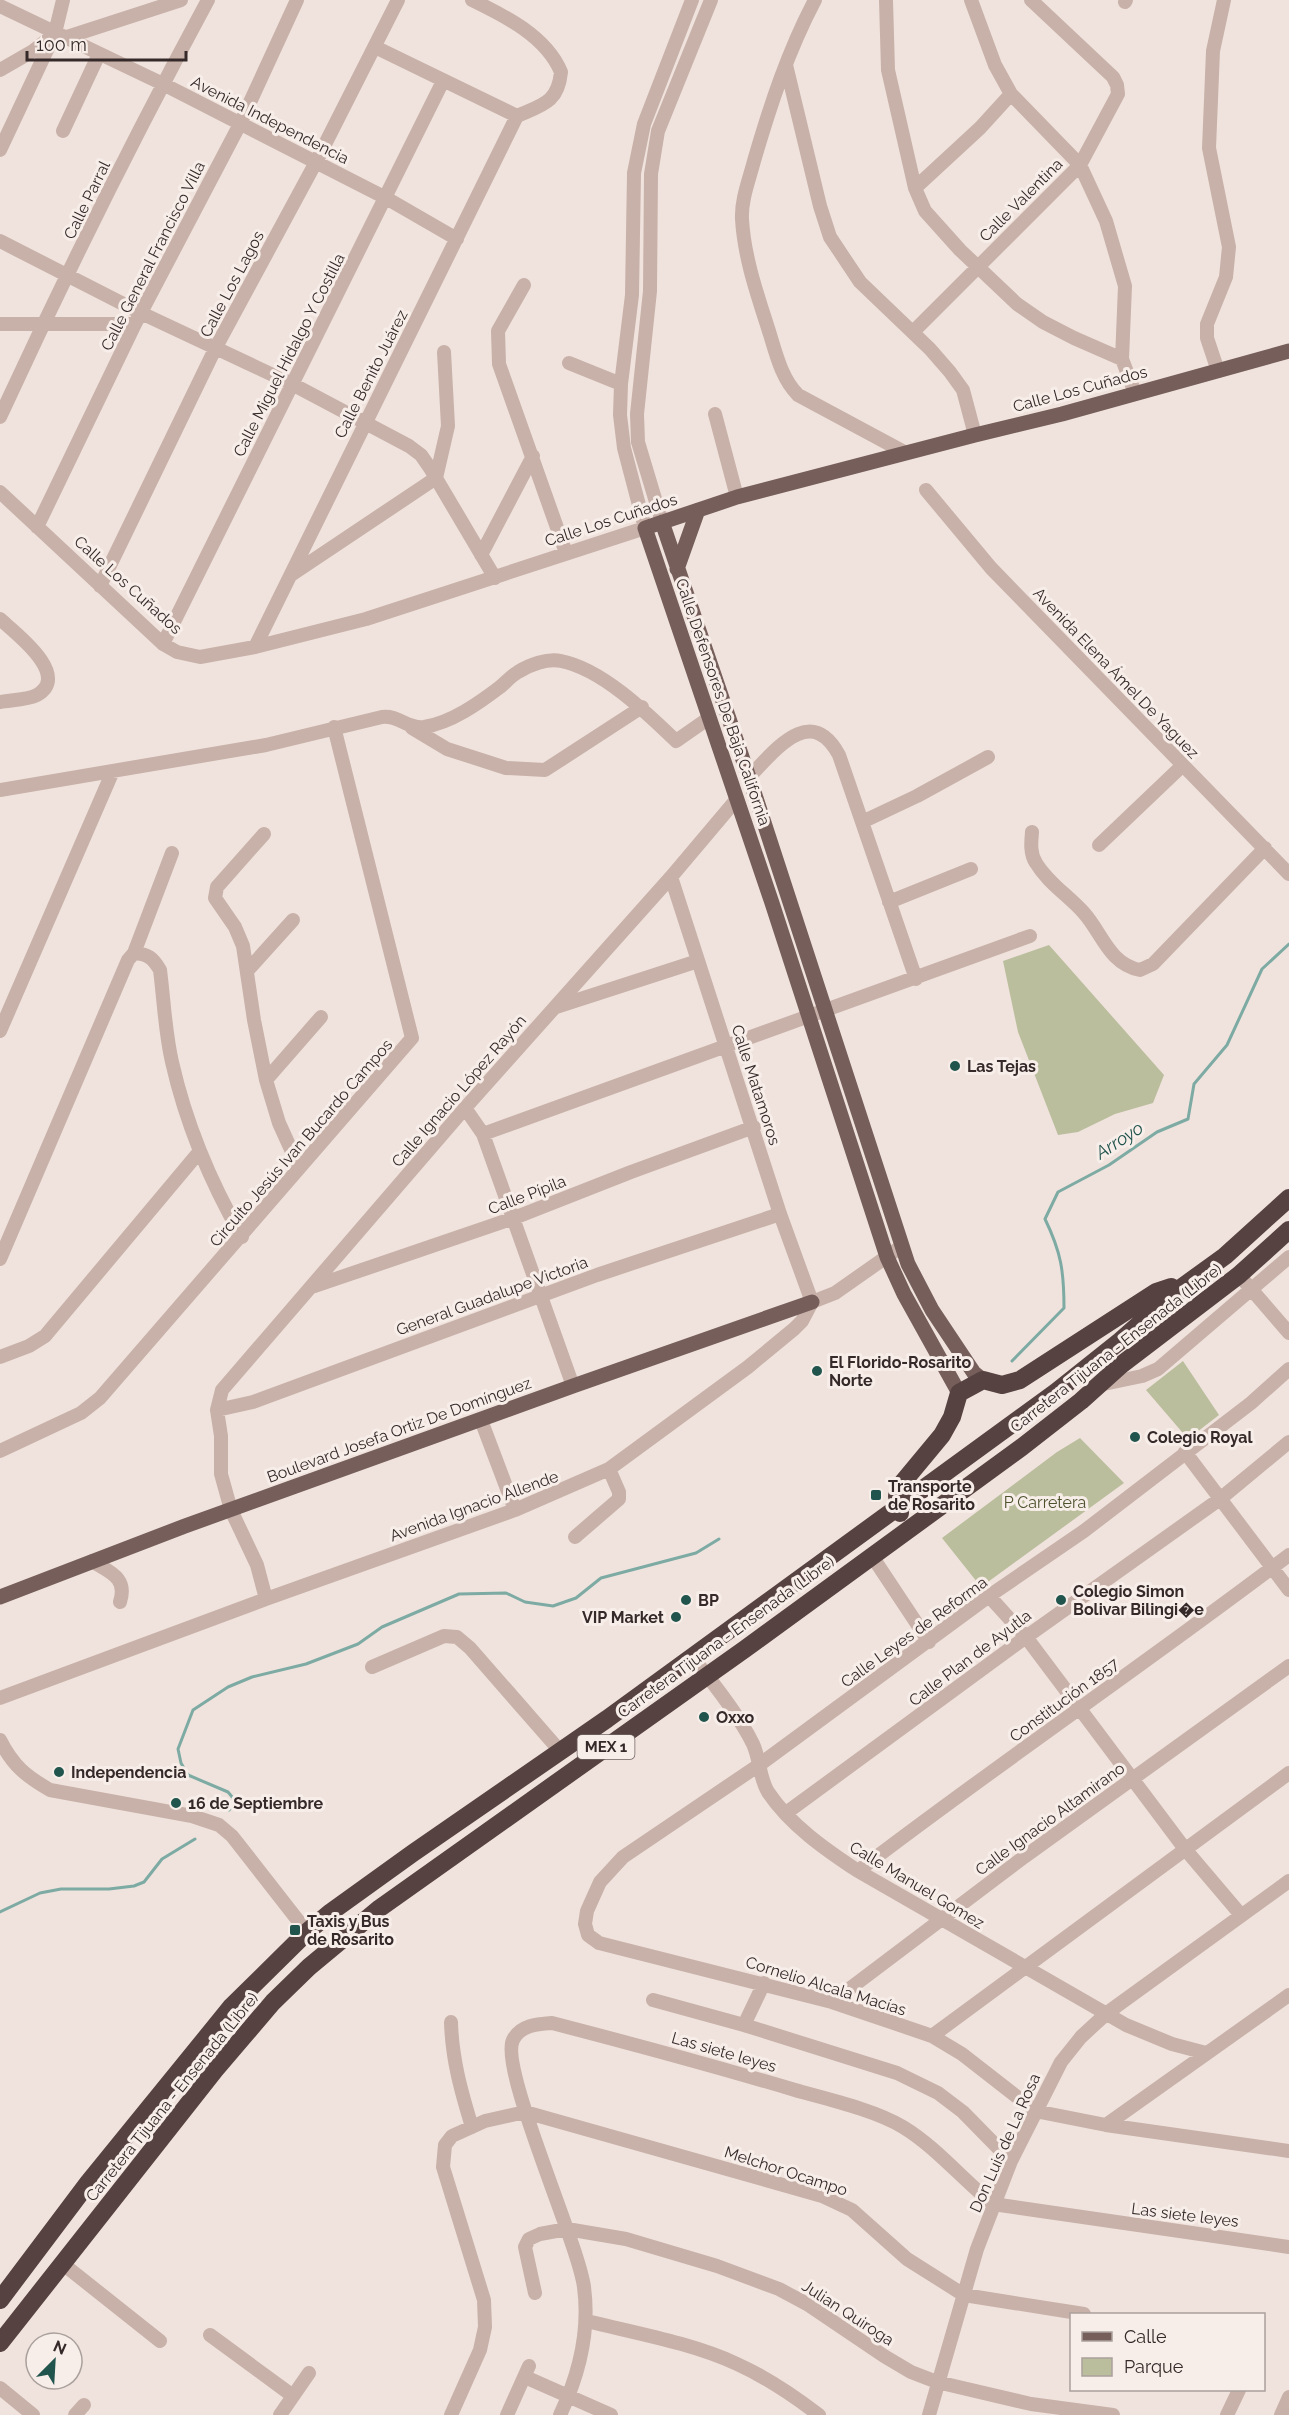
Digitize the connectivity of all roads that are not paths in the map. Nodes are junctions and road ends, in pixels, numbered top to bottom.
1 (63, 0) edge
2 (182, 0) edge
3 (208, 0) edge
4 (297, 0) edge
5 (398, 0) edge
6 (472, 0) edge
7 (815, 0) edge
8 (886, 0) edge
9 (971, 0) edge
10 (1031, 0) edge
11 (1224, 0) edge
12 (691, 1) edge
13 (709, 5) edge
14 (0, 6) edge
15 (500, 6) edge
16 (60, 36) junction
17 (375, 47) junction
18 (99, 54) junction
19 (786, 65) junction
20 (0, 70) edge
21 (443, 81) junction
22 (163, 84) junction
23 (1011, 94) junction
24 (517, 116) junction
25 (240, 124) junction
26 (63, 131) dead end
27 (0, 150) edge
28 (316, 162) junction
29 (1080, 165) junction
30 (634, 173) junction
31 (651, 174) junction
32 (915, 188) junction
33 (386, 198) junction
34 (457, 239) junction
35 (0, 241) edge
36 (977, 267) junction
37 (68, 276) junction
38 (524, 285) dead end
39 (138, 319) junction
40 (0, 324) edge
41 (42, 325) junction
42 (630, 330) junction
43 (913, 332) junction
44 (647, 333) junction
45 (215, 349) junction
46 (1289, 351) edge
47 (444, 352) dead end
48 (1122, 359) junction
49 (569, 363) dead end
50 (1218, 371) junction
51 (292, 384) junction
52 (621, 384) junction
53 (1136, 393) junction
54 (715, 414) dead end
55 (0, 417) edge
56 (365, 422) junction
57 (975, 435) junction
58 (638, 442) junction
59 (624, 448) junction
60 (906, 453) junction
61 (533, 456) junction
62 (436, 478) junction
63 (926, 490) dead end
64 (0, 492) edge
65 (737, 497) junction
66 (698, 510) junction
67 (662, 522) junction
68 (37, 527) junction
69 (645, 528) junction
70 (566, 552) junction
71 (482, 555) junction
72 (677, 569) junction
73 (289, 576) junction
74 (495, 578) junction
75 (100, 586) junction
76 (0, 619) edge
77 (163, 644) junction
78 (255, 647) junction
79 (0, 702) edge
80 (642, 707) junction
81 (709, 718) junction
82 (334, 727) junction
83 (412, 728) junction
84 (988, 757) dead end
85 (1183, 765) junction
86 (113, 771) junction
87 (749, 777) junction
88 (0, 790) edge
89 (754, 795) junction
90 (736, 800) junction
91 (862, 822) junction
92 (1032, 832) dead end
93 (264, 834) dead end
94 (1099, 845) dead end
95 (1265, 849) junction
96 (172, 853) dead end
97 (971, 870) dead end
98 (1289, 874) edge
99 (671, 877) junction
100 (889, 902) junction
101 (293, 920) dead end
102 (1030, 936) dead end
103 (134, 953) junction
104 (698, 961) junction
105 (248, 970) junction
106 (916, 979) junction
107 (554, 1008) junction
108 (825, 1011) junction
109 (321, 1017) dead end
110 (809, 1017) junction
111 (0, 1031) edge
112 (726, 1047) junction
113 (266, 1080) junction
114 (853, 1098) junction
115 (837, 1105) junction
116 (465, 1108) junction
117 (754, 1127) junction
118 (483, 1134) junction
119 (200, 1152) junction
120 (299, 1167) junction
121 (1289, 1198) edge
122 (780, 1214) junction
123 (514, 1218) junction
124 (1289, 1230) edge
125 (242, 1237) junction
126 (902, 1246) junction
127 (887, 1257) junction
128 (1289, 1257) edge
129 (0, 1259) edge
130 (1239, 1275) junction
131 (310, 1288) junction
132 (1178, 1290) junction
133 (1253, 1291) junction
134 (541, 1297) junction
135 (812, 1302) junction
136 (1289, 1333) edge
137 (0, 1357) edge
138 (1121, 1365) junction
139 (1289, 1369) edge
140 (983, 1380) junction
141 (1099, 1385) junction
142 (573, 1386) junction
143 (959, 1392) junction
144 (217, 1410) junction
145 (481, 1420) junction
146 (1289, 1442) edge
147 (0, 1451) edge
148 (1185, 1452) junction
149 (609, 1469) junction
150 (1220, 1499) junction
151 (898, 1508) junction
152 (231, 1510) junction
153 (515, 1510) junction
154 (575, 1537) dead end
155 (1289, 1555) edge
156 (872, 1556) junction
157 (92, 1561) junction
158 (1273, 1567) junction
159 (1289, 1590) edge
160 (822, 1592) junction
161 (989, 1596) junction
162 (0, 1597) edge
163 (266, 1599) junction
164 (120, 1602) dead end
165 (1026, 1637) junction
166 (929, 1642) junction
167 (692, 1657) junction
168 (1289, 1666) edge
169 (372, 1667) dead end
170 (707, 1675) junction
171 (0, 1698) edge
172 (1079, 1710) junction
173 (0, 1740) edge
174 (560, 1751) junction
175 (759, 1765) junction
176 (1289, 1773) edge
177 (1134, 1778) junction
178 (786, 1813) junction
179 (1185, 1849) junction
180 (858, 1872) junction
181 (1289, 1881) edge
182 (1241, 1916) junction
183 (941, 1919) junction
184 (307, 1932) junction
185 (588, 1935) joint
186 (1025, 1967) junction
187 (764, 1983) junction
188 (1289, 1995) edge
189 (653, 2000) dead end
190 (832, 2002) junction
191 (1107, 2013) junction
192 (451, 2022) dead end
193 (744, 2025) junction
194 (932, 2036) junction
195 (1206, 2053) junction
196 (1035, 2111) junction
197 (525, 2112) junction
198 (1106, 2125) junction
199 (472, 2127) junction
200 (1289, 2151) edge
201 (1011, 2161) junction
202 (993, 2204) junction
203 (567, 2229) junction
204 (1289, 2247) edge
205 (63, 2264) junction
206 (535, 2293) dead end
207 (964, 2295) junction
208 (0, 2300) edge
209 (1078, 2313) edge
210 (587, 2321) junction
211 (210, 2335) dead end
212 (160, 2341) dead end
213 (0, 2343) edge
214 (309, 2373) dead end
215 (937, 2382) junction
216 (0, 2388) edge
217 (1239, 2391) edge
218 (293, 2396) junction
219 (1289, 2397) edge
220 (569, 2398) junction
221 (33, 2415) edge
222 (280, 2415) edge
223 (451, 2415) edge
224 (507, 2415) edge
225 (561, 2415) edge
226 (611, 2415) edge
227 (819, 2415) edge
228 (929, 2415) edge
229 (1113, 2415) edge
230 (1227, 2415) edge
231 (1281, 2415) edge

1 - 16 street
2 - 16 street
3 - 22 street, Calle Parral
4 - 25 street, Calle General Francisco Villa
5 - 17 street, Calle Los Lagos
6 - 15 street
7 - 19 street
8 - 32 street
9 - 23 street
10 - 29 street, Calle Valentina
11 - 50 street
12 - 13 street
12 - 30 street, Calle Defensores De Baja California
13 - 31 street, Calle Defensores De Baja California
14 - 16 street, Avenida Independencia
15 - 24 street
16 - 18 street, Avenida Independencia
16 - 20 street
16 - 27 street
17 - 21 street
17 - 28 street, Calle Los Lagos
18 - 22 street, Avenida Independencia
18 - 26 street
19 - 43 street
19 - 60 street
21 - 24 street
21 - 33 street, Calle Miguel Hidalgo Y Costilla
22 - 25 street, Avenida Independencia
22 - 37 street, Calle Parral
23 - 29 street
23 - 32 street
24 - 34 street, Calle Benito Juárez
25 - 28 street, Avenida Independencia
25 - 39 street, Calle General Francisco Villa
28 - 33 street, Avenida Independencia
28 - 45 street, Calle Los Lagos
29 - 36 street, Calle Valentina
29 - 48 street
30 - 31 street
30 - 42 street, Calle Defensores De Baja California
31 - 44 street, Calle Defensores De Baja California
32 - 36 street
33 - 34 street, Avenida Independencia
33 - 51 street, Calle Miguel Hidalgo Y Costilla
34 - 56 street, Calle Benito Juárez
35 - 37 street
36 - 43 street, Calle Valentina
36 - 48 street
37 - 39 street
37 - 41 street, Calle Parral
38 - 61 street
39 - 41 street
39 - 45 street
39 - 68 street, Calle General Francisco Villa
40 - 41 street
41 - 55 street, Calle Parral
42 - 44 street
42 - 52 street, Calle Defensores De Baja California
43 - 57 street
44 - 58 street, Calle Defensores De Baja California
45 - 51 street
45 - 75 street, Calle Los Lagos
46 - 50 main road, Calle Los Cuñados
47 - 62 street
48 - 53 street
49 - 52 street
50 - 53 main road, Calle Los Cuñados
51 - 56 street
51 - 77 street, Calle Miguel Hidalgo Y Costilla
52 - 59 street, Calle Defensores De Baja California
53 - 57 main road, Calle Los Cuñados
54 - 65 street
56 - 62 street
56 - 73 street, Calle Benito Juárez
57 - 60 main road, Calle Los Cuñados
58 - 59 street
58 - 67 street, Calle Defensores De Baja California
59 - 69 street, Calle Defensores De Baja California
60 - 65 main road, Calle Los Cuñados
61 - 70 street
61 - 71 street
62 - 71 street
62 - 73 street
63 - 85 street, Avenida Elena Ámel De Yaguez
64 - 68 street, Calle Los Cuñados
65 - 66 main road, Calle Los Cuñados
66 - 67 main road, Calle Los Cuñados
66 - 72 main road
67 - 69 main road, Calle Los Cuñados
67 - 72 main road, Calle Defensores De Baja California
68 - 75 street, Calle Los Cuñados
69 - 70 street, Calle Los Cuñados
69 - 81 main road, Calle Defensores De Baja California
70 - 74 street, Calle Los Cuñados
71 - 74 street
72 - 87 main road, Calle Defensores De Baja California
73 - 78 street, Calle Benito Juárez
74 - 78 street, Calle Los Cuñados
75 - 77 street, Calle Los Cuñados
76 - 79 street
77 - 78 street, Calle Los Cuñados
80 - 81 street
80 - 83 street
80 - 83 street
81 - 90 main road, Calle Defensores De Baja California
82 - 83 street
82 - 86 street
82 - 120 street, Circuito Jesús Ivan Bucardo Campos
84 - 91 street
85 - 94 street
85 - 95 street, Avenida Elena Ámel De Yaguez
86 - 88 street
86 - 111 street
87 - 89 main road, Calle Defensores De Baja California
87 - 91 street
89 - 90 main road
89 - 108 main road, Calle Defensores De Baja California
90 - 99 street, Calle Ignacio López Rayón
90 - 110 main road, Calle Defensores De Baja California
91 - 100 street
92 - 95 street
93 - 105 street
95 - 98 street, Avenida Elena Ámel De Yaguez
96 - 103 street
97 - 100 street
99 - 104 street, Calle Matamoros
99 - 107 street, Calle Ignacio López Rayón
100 - 106 street
101 - 105 street
102 - 106 street
103 - 119 street
103 - 129 street
104 - 107 street
104 - 112 street, Calle Matamoros
105 - 113 street
106 - 108 street
107 - 116 street, Calle Ignacio López Rayón
108 - 110 street
108 - 114 main road, Calle Defensores De Baja California
109 - 113 street
110 - 112 street
110 - 115 main road, Calle Defensores De Baja California
112 - 117 street, Calle Matamoros
112 - 118 street
113 - 120 street
114 - 115 street
114 - 126 main road, Calle Defensores De Baja California
115 - 127 main road, Calle Defensores De Baja California
116 - 118 street
116 - 131 street, Calle Ignacio López Rayón
117 - 122 street, Calle Matamoros
117 - 123 street, Calle Pípila
118 - 123 street
119 - 125 street
119 - 137 street
120 - 125 street, Circuito Jesús Ivan Bucardo Campos
121 - 132 highway, Carretera Tijuana - Ensenada (Libre) / MEX 1
122 - 134 street, General Guadalupe Victoria
122 - 135 street, Calle Matamoros
123 - 131 street, Calle Pípila
123 - 134 street
124 - 130 highway, Carretera Tijuana - Ensenada (Libre) / MEX 1
125 - 147 street, Circuito Jesús Ivan Bucardo Campos
126 - 127 street
126 - 140 main road, Calle Defensores De Baja California
127 - 135 street
127 - 143 main road, Calle Defensores De Baja California
128 - 133 street
130 - 133 street
130 - 138 highway, Carretera Tijuana - Ensenada (Libre) / MEX 1
131 - 144 street, Calle Ignacio López Rayón
132 - 138 highway
132 - 140 highway
132 - 151 highway, Carretera Tijuana - Ensenada (Libre) / MEX 1
133 - 136 street
133 - 141 street
134 - 142 street
134 - 144 street, General Guadalupe Victoria
135 - 142 main road, Boulevard Josefa Ortiz De Domínguez
135 - 149 street, Avenida Ignacio Allende
138 - 141 highway, Carretera Tijuana - Ensenada (Libre) / MEX 1
139 - 148 street, Calle Leyes de Reforma
140 - 143 highway
141 - 156 highway, Carretera Tijuana - Ensenada (Libre) / MEX 1
142 - 145 main road, Boulevard Josefa Ortiz De Domínguez
143 - 151 highway
144 - 152 street
145 - 152 main road, Boulevard Josefa Ortiz De Domínguez
145 - 153 street
146 - 150 street, Calle Plan de Ayutla
148 - 150 street
148 - 161 street, Calle Leyes de Reforma
149 - 153 street, Avenida Ignacio Allende
149 - 154 street
150 - 158 street
150 - 165 street, Calle Plan de Ayutla
151 - 160 highway
151 - 167 highway, Carretera Tijuana - Ensenada (Libre) / MEX 1
152 - 157 main road, Boulevard Josefa Ortiz De Domínguez
152 - 163 street
153 - 163 street, Avenida Ignacio Allende
155 - 158 street, Constitución 1857
156 - 160 highway, Carretera Tijuana - Ensenada (Libre) / MEX 1
156 - 166 street
157 - 162 main road, Boulevard Josefa Ortiz De Domínguez
157 - 164 street
158 - 159 street
158 - 172 street, Constitución 1857
160 - 170 highway, Carretera Tijuana - Ensenada (Libre) / MEX 1
161 - 165 street
161 - 166 street, Calle Leyes de Reforma
163 - 171 street, Avenida Ignacio Allende
165 - 172 street
165 - 178 street, Calle Plan de Ayutla
166 - 175 street, Calle Leyes de Reforma
167 - 170 street, Calle Manuel Gomez
167 - 174 highway, Carretera Tijuana - Ensenada (Libre) / MEX 1
168 - 177 street, Calle Ignacio Altamirano
169 - 174 street
170 - 175 street, Calle Manuel Gomez
170 - 205 highway, Carretera Tijuana - Ensenada (Libre) / MEX 1
172 - 177 street
172 - 180 street, Constitución 1857
173 - 184 street
174 - 184 highway, Carretera Tijuana - Ensenada (Libre) / MEX 1
175 - 178 street, Calle Manuel Gomez
175 - 185 street, Calle Leyes de Reforma
176 - 179 street
177 - 179 street
177 - 183 street, Calle Ignacio Altamirano
178 - 180 street, Calle Manuel Gomez
179 - 182 street
179 - 186 street
180 - 183 street, Calle Manuel Gomez
181 - 182 street, Don Luis de La Rosa
182 - 191 street, Don Luis de La Rosa
183 - 186 street, Calle Manuel Gomez
183 - 190 street, Calle Ignacio Altamirano
184 - 208 highway, Carretera Tijuana - Ensenada (Libre) / MEX 1
185 - 187 street, Cornelio Alcala Macías
186 - 191 street, Calle Manuel Gomez
186 - 194 street
187 - 190 street, Cornelio Alcala Macías
187 - 193 street
188 - 195 street
189 - 193 street
190 - 194 street, Cornelio Alcala Macías
191 - 195 street, Calle Manuel Gomez
191 - 196 street, Don Luis de La Rosa
192 - 199 street
193 - 201 street
194 - 196 street, Cornelio Alcala Macías
195 - 198 street
196 - 198 street
196 - 201 street, Don Luis de La Rosa
197 - 199 street
197 - 202 street, Las siete leyes
197 - 203 street, Las siete leyes
197 - 207 street, Melchor Ocampo
198 - 200 street
199 - 223 street
201 - 202 street, Don Luis de La Rosa
202 - 204 street, Las siete leyes
202 - 207 street, Don Luis de La Rosa
203 - 206 street
203 - 210 street, Las siete leyes
203 - 215 street, Julian Quiroga
205 - 212 street
205 - 213 highway, Carretera Tijuana - Ensenada (Libre) / MEX 1
207 - 209 street, Melchor Ocampo
207 - 215 street, Don Luis de La Rosa
210 - 220 street, Las siete leyes
210 - 227 street
211 - 218 street
214 - 218 street
215 - 228 street, Don Luis de La Rosa
215 - 229 street, Julian Quiroga
216 - 221 street
217 - 230 street
218 - 222 street
219 - 231 street
220 - 224 street
220 - 225 street, Las siete leyes
220 - 226 street

